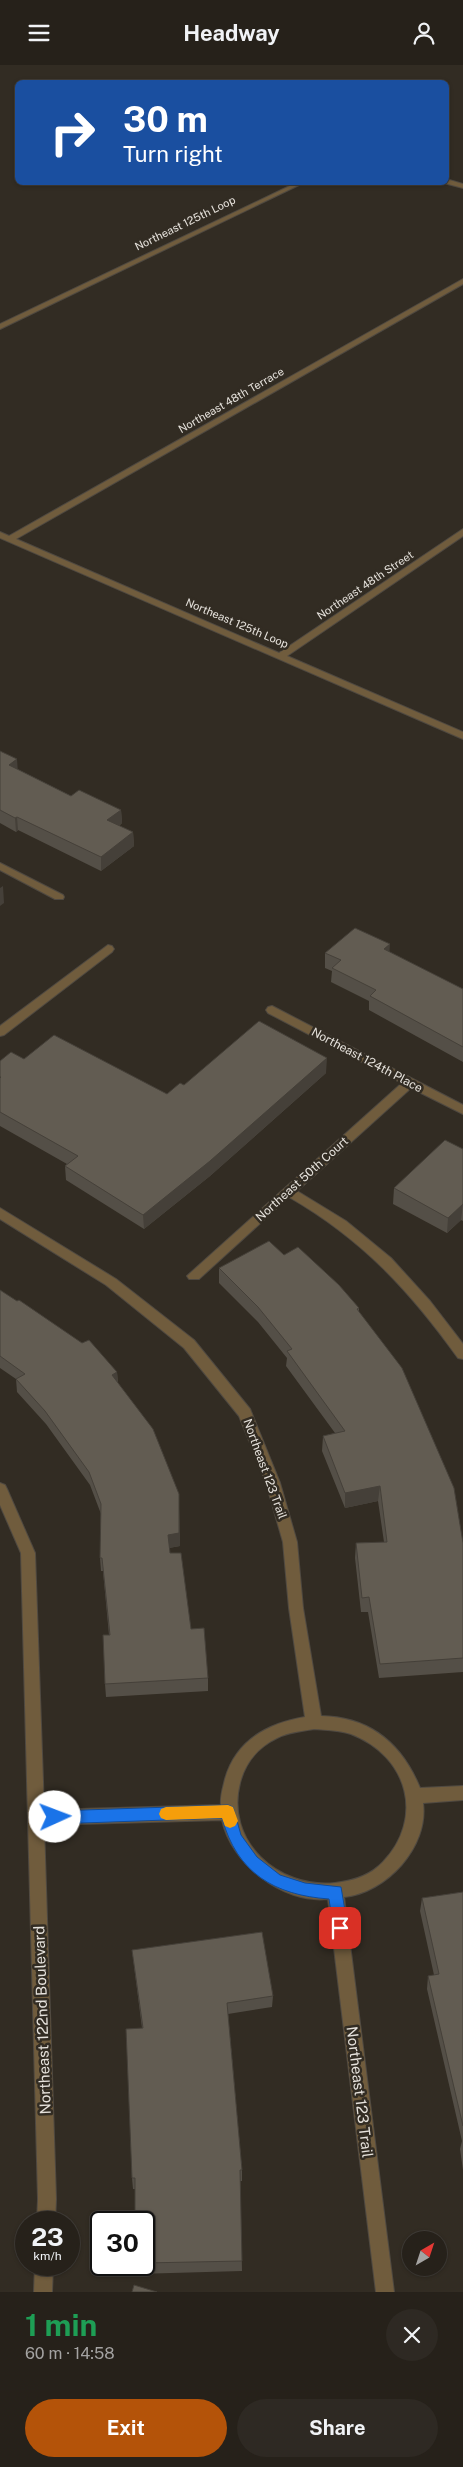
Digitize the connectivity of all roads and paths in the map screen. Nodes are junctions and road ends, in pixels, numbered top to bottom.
1 (449, 182) edge
2 (296, 185) edge
3 (463, 186) edge
4 (463, 281) edge
5 (0, 327) edge
6 (463, 532) edge
7 (0, 535) edge
8 (9, 539) junction
9 (281, 656) junction
10 (463, 736) edge
11 (0, 866) edge
12 (59, 897) dead end
13 (108, 949) dead end
14 (272, 1010) dead end
15 (0, 1032) edge
16 (410, 1082) junction
17 (463, 1110) edge
18 (288, 1191) junction
19 (0, 1213) edge
20 (194, 1276) dead end
21 (463, 1354) edge
22 (0, 1489) edge
23 (314, 1722) junction
24 (463, 1793) edge
25 (414, 1796) junction
26 (228, 1811) junction
27 (36, 1818) junction
28 (335, 1892) junction
29 (46, 2211) edge
30 (43, 2276) edge
31 (42, 2292) edge
32 (386, 2292) edge

1 - 3 street
2 - 5 street, Northeast 125th Loop
4 - 8 street, Northeast 48th Terrace
6 - 9 street, Northeast 48th Street
7 - 8 street, Northeast 125th Loop
8 - 9 street, Northeast 125th Loop
9 - 10 street, Northeast 125th Loop
11 - 12 street
13 - 15 street
14 - 16 street, Northeast 124th Place
16 - 17 street, Northeast 124th Place
16 - 18 street, Northeast 50th Court
18 - 20 street, Northeast 50th Court
18 - 21 street
19 - 23 street, Northeast 123 Trail
22 - 27 street, Northeast 122nd Boulevard
23 - 25 street
23 - 26 street
24 - 25 street
25 - 28 street
26 - 27 street
26 - 28 street
27 - 29 street, Northeast 122nd Boulevard
28 - 32 street, Northeast 123 Trail
30 - 31 street

